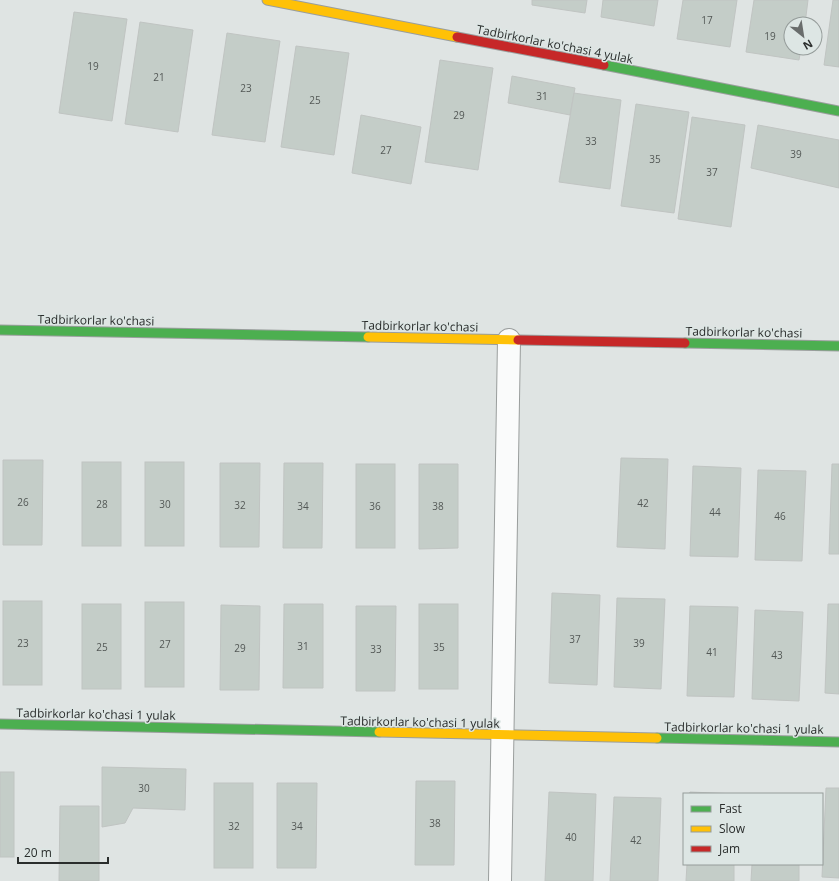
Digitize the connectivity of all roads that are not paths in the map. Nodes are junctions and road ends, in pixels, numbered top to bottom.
1 (267, 0) edge
2 (839, 111) edge
3 (0, 330) edge
4 (509, 340) junction
5 (839, 346) edge
6 (0, 724) edge
7 (503, 736) junction
8 (839, 742) edge
9 (500, 881) edge

1 - 2 street, Tadbirkorlar ko'chasi 4 yulak
3 - 4 street, Tadbirkorlar ko'chasi
4 - 5 street, Tadbirkorlar ko'chasi
4 - 7 street
6 - 7 street, Tadbirkorlar ko'chasi 1 yulak
7 - 8 street, Tadbirkorlar ko'chasi 1 yulak
7 - 9 street

